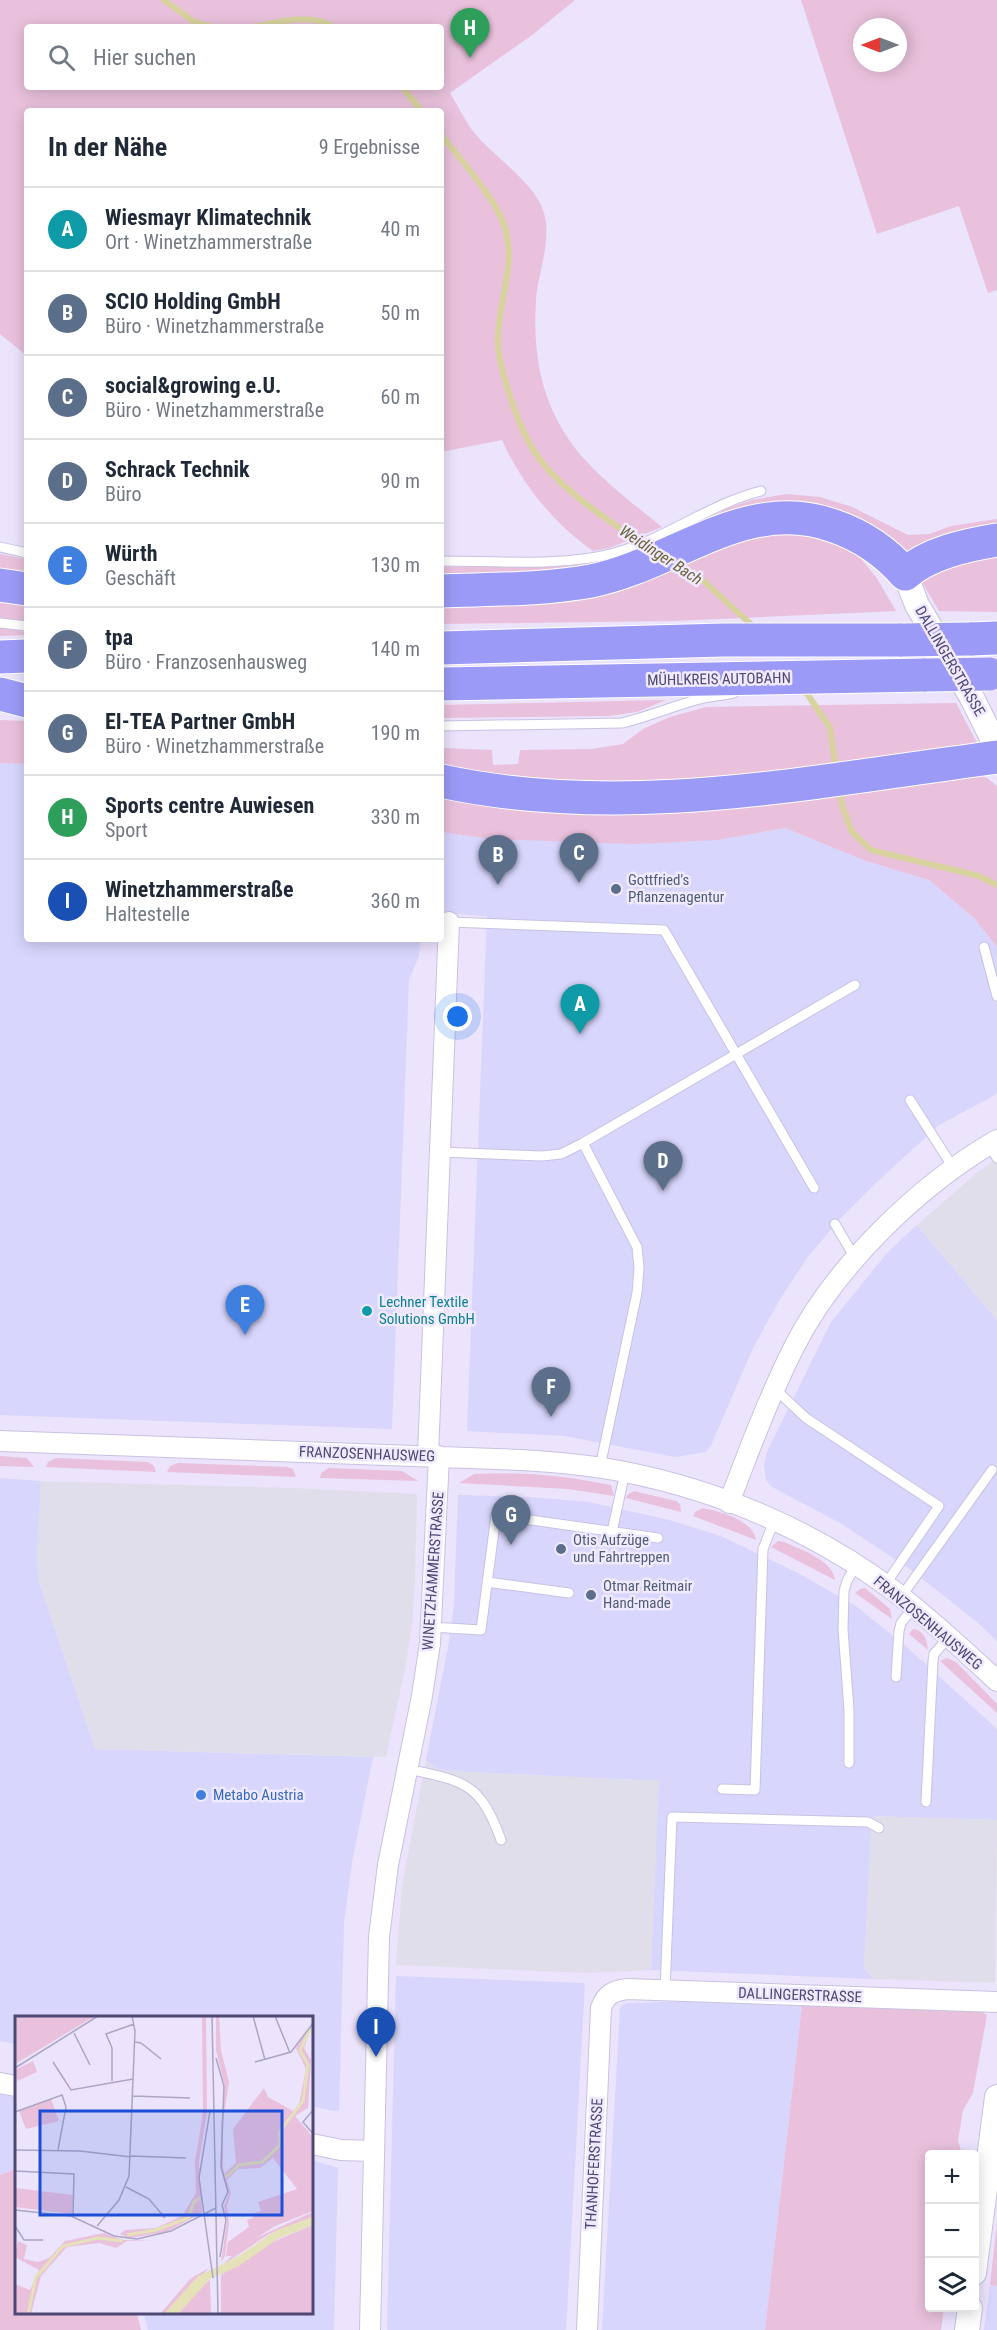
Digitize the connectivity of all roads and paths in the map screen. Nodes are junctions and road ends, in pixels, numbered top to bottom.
1 (761, 491) dead end
2 (683, 536) junction
3 (997, 540) edge
4 (0, 547) edge
5 (24, 552) edge
6 (444, 561) edge
7 (621, 562) junction
8 (905, 574) junction
9 (0, 585) edge
10 (24, 589) edge
11 (444, 591) edge
12 (0, 623) edge
13 (24, 626) edge
14 (983, 639) edge
15 (444, 648) edge
16 (24, 656) edge
17 (0, 657) edge
18 (993, 674) edge
19 (444, 684) edge
20 (763, 684) junction
21 (24, 693) edge
22 (0, 694) edge
23 (24, 700) edge
24 (444, 726) edge
25 (997, 748) edge
26 (997, 757) edge
27 (444, 782) edge
28 (449, 922) joint
29 (984, 947) dead end
30 (855, 985) dead end
31 (997, 996) edge
32 (735, 1055) junction
33 (910, 1100) dead end
34 (583, 1143) junction
35 (994, 1148) edge
36 (440, 1152) junction
37 (954, 1169) junction
38 (814, 1188) dead end
39 (835, 1224) dead end
40 (856, 1259) junction
41 (775, 1389) junction
42 (0, 1441) edge
43 (434, 1456) junction
44 (600, 1467) junction
45 (992, 1470) dead end
46 (625, 1472) junction
47 (729, 1503) junction
48 (774, 1521) junction
49 (612, 1532) junction
50 (658, 1538) dead end
51 (856, 1565) junction
52 (487, 1582) junction
53 (885, 1585) junction
54 (569, 1593) dead end
55 (907, 1602) junction
56 (430, 1627) junction
57 (949, 1636) junction
58 (896, 1677) dead end
59 (997, 1681) edge
60 (849, 1762) dead end
61 (407, 1769) junction
62 (722, 1789) dead end
63 (926, 1802) dead end
64 (879, 1828) dead end
65 (501, 1840) dead end
66 (665, 1990) junction
67 (605, 1998) joint
68 (997, 2002) edge
69 (0, 2083) edge
70 (15, 2086) edge
71 (997, 2097) edge
72 (314, 2144) edge
73 (374, 2151) junction
74 (977, 2258) edge
75 (969, 2312) edge
76 (370, 2330) edge
77 (587, 2330) edge
78 (967, 2330) edge

1 - 2 lane
2 - 7 highway
2 - 8 highway
3 - 8 highway
4 - 5 lane
6 - 7 lane
7 - 11 highway
8 - 25 street, DALLINGERSTRASSE
9 - 10 highway
12 - 13 lane
14 - 15 highway, bridge
16 - 17 highway
18 - 20 highway, MÜHLKREIS AUTOBAHN, bridge
19 - 20 highway, MÜHLKREIS AUTOBAHN
20 - 24 lane
21 - 22 highway
22 - 23 highway
26 - 27 highway
28 - 32 lane
28 - 36 street, WINETZHAMMERSTRASSE
29 - 31 lane
30 - 32 lane
32 - 34 lane
32 - 38 lane
33 - 37 lane
34 - 36 lane
34 - 44 lane
35 - 37 street
36 - 43 street, WINETZHAMMERSTRASSE
37 - 40 street
39 - 40 lane
40 - 41 street
41 - 47 street
41 - 53 lane
42 - 43 street, FRANZOSENHAUSWEG
43 - 44 street, FRANZOSENHAUSWEG
43 - 56 street, WINETZHAMMERSTRASSE
44 - 46 street, FRANZOSENHAUSWEG
45 - 55 lane
46 - 47 street, FRANZOSENHAUSWEG
46 - 49 lane
47 - 48 street, FRANZOSENHAUSWEG
48 - 51 street, FRANZOSENHAUSWEG
48 - 62 lane
49 - 50 lane
49 - 52 lane
51 - 53 street, FRANZOSENHAUSWEG
51 - 60 lane
52 - 54 lane
52 - 56 lane
53 - 55 street, FRANZOSENHAUSWEG
55 - 57 street, FRANZOSENHAUSWEG
55 - 58 lane
56 - 61 street, WINETZHAMMERSTRASSE
57 - 59 street, FRANZOSENHAUSWEG
57 - 63 lane
61 - 65 lane
61 - 73 street, WINETZHAMMERSTRASSE
64 - 66 lane
66 - 67 street, DALLINGERSTRASSE
66 - 68 street, DALLINGERSTRASSE
67 - 77 street, THANHOFERSTRASSE
69 - 70 street
71 - 74 street
72 - 73 street
73 - 76 street, WINETZHAMMERSTRASSE
75 - 78 street

